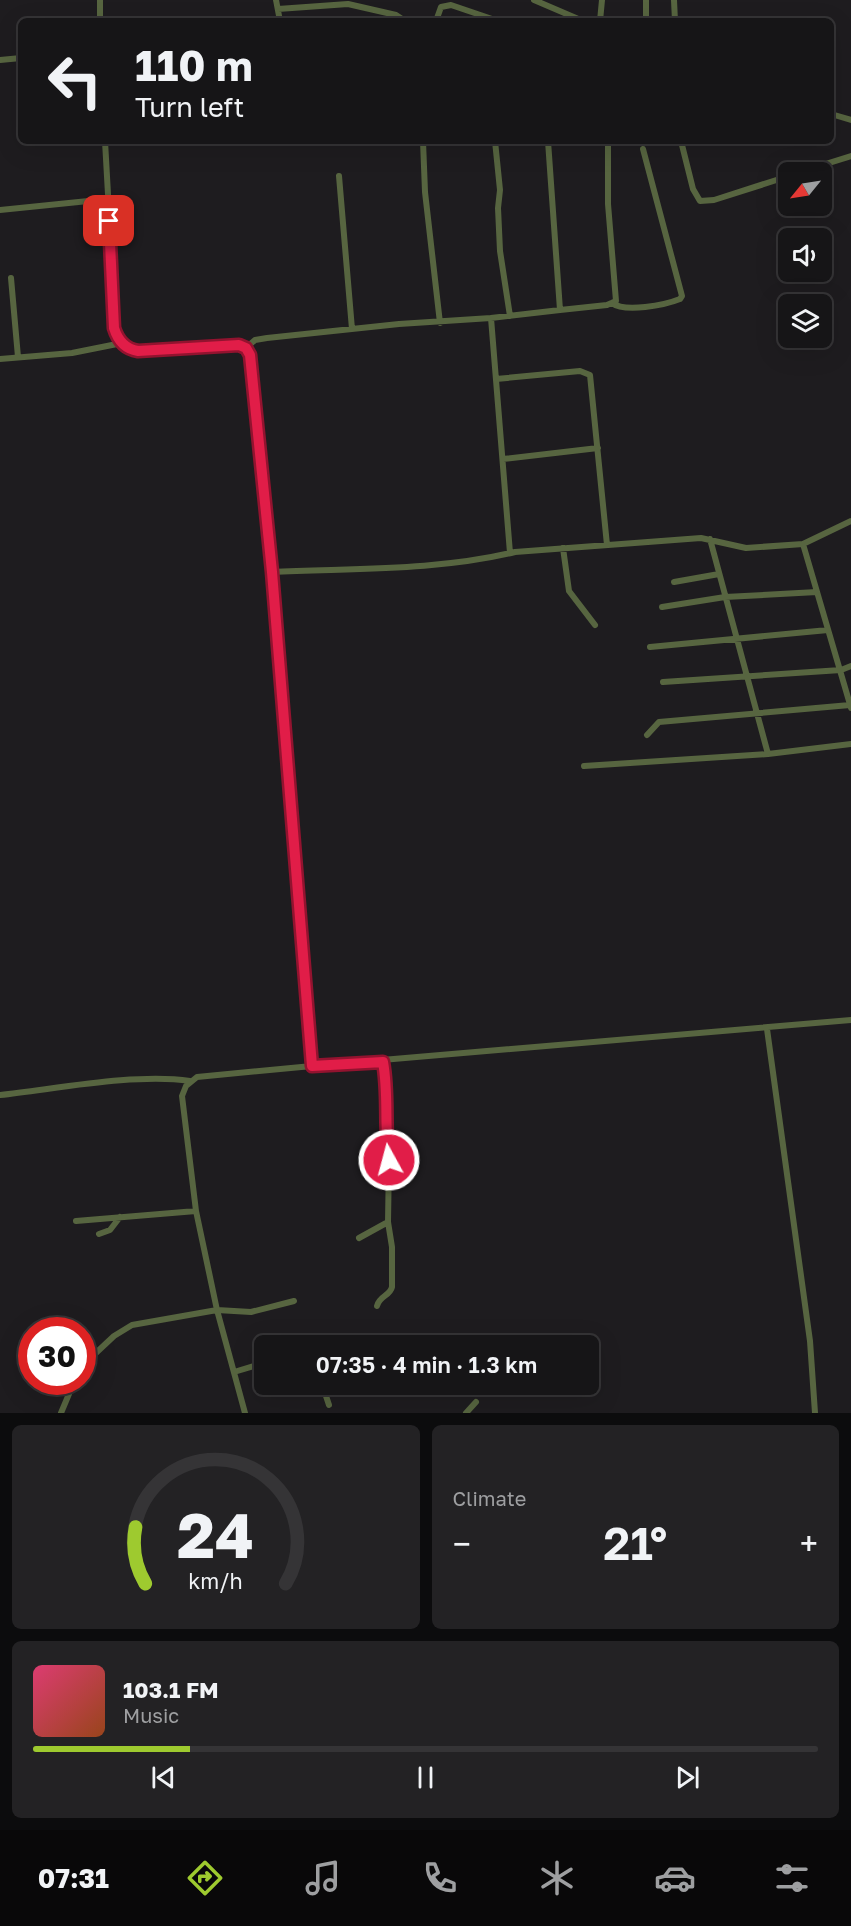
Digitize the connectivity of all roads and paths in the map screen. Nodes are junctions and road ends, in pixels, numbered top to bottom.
1 (100, 0) edge
2 (276, 0) edge
3 (534, 0) edge
4 (602, 0) edge
5 (646, 0) edge
6 (674, 0) edge
7 (278, 9) junction
8 (100, 18) edge
9 (279, 18) edge
10 (400, 18) edge
11 (437, 18) edge
12 (489, 18) edge
13 (576, 18) edge
14 (600, 18) edge
15 (646, 18) edge
16 (675, 18) edge
17 (18, 58) edge
18 (0, 60) edge
19 (834, 115) edge
20 (851, 120) edge
21 (105, 144) edge
22 (423, 144) edge
23 (495, 144) edge
24 (548, 144) edge
25 (608, 144) edge
26 (682, 144) edge
27 (643, 149) dead end
28 (851, 156) edge
29 (832, 162) edge
30 (339, 176) dead end
31 (778, 180) edge
32 (108, 199) junction
33 (0, 210) edge
34 (11, 278) dead end
35 (612, 303) junction
36 (560, 310) junction
37 (510, 316) junction
38 (491, 318) junction
39 (440, 323) junction
40 (352, 329) junction
41 (122, 343) junction
42 (246, 348) junction
43 (18, 357) junction
44 (0, 359) edge
45 (496, 379) junction
46 (598, 448) junction
47 (503, 459) junction
48 (851, 522) edge
49 (710, 539) junction
50 (803, 544) junction
51 (607, 545) junction
52 (563, 548) junction
53 (510, 553) junction
54 (272, 572) junction
55 (719, 574) junction
56 (674, 582) dead end
57 (817, 592) junction
58 (725, 597) junction
59 (662, 607) dead end
60 (595, 625) dead end
61 (828, 630) junction
62 (734, 637) junction
63 (650, 647) dead end
64 (851, 666) edge
65 (840, 670) junction
66 (746, 676) junction
67 (663, 682) dead end
68 (850, 707) edge
69 (757, 714) junction
70 (647, 735) dead end
71 (851, 744) edge
72 (768, 754) junction
73 (584, 766) dead end
74 (851, 1020) edge
75 (767, 1029) junction
76 (383, 1062) junction
77 (312, 1066) junction
78 (190, 1081) junction
79 (0, 1095) edge
80 (196, 1211) junction
81 (120, 1217) junction
82 (76, 1221) dead end
83 (388, 1222) junction
84 (99, 1234) dead end
85 (359, 1238) dead end
86 (294, 1301) dead end
87 (377, 1306) dead end
88 (217, 1310) junction
89 (96, 1353) edge
90 (254, 1366) edge
91 (234, 1372) junction
92 (69, 1395) edge
93 (326, 1395) edge
94 (476, 1402) dead end
95 (329, 1405) dead end
96 (61, 1413) edge
97 (245, 1413) edge
98 (466, 1413) edge
99 (815, 1413) edge

1 - 8 street
2 - 7 street
3 - 13 street
4 - 14 street
5 - 15 street
6 - 16 street
7 - 9 street
7 - 10 street
11 - 12 street
17 - 18 street
19 - 20 street
21 - 32 street
22 - 39 street
23 - 37 street
24 - 36 street
25 - 35 street
26 - 31 street
27 - 35 street
28 - 29 street
30 - 40 street
32 - 33 street
32 - 41 street
34 - 43 street
35 - 36 street
36 - 37 street
37 - 38 street
38 - 39 street
38 - 45 street
39 - 40 street
40 - 42 street
41 - 42 street
41 - 43 street
42 - 54 street
43 - 44 street
45 - 46 street
45 - 47 street
46 - 47 street
46 - 51 street
47 - 53 street
48 - 50 street
49 - 50 street
49 - 51 street
49 - 55 street
50 - 57 street
51 - 52 street
52 - 53 street
52 - 60 street
53 - 54 street
54 - 77 street
55 - 56 street
55 - 58 street
57 - 58 street
57 - 61 street
58 - 59 street
58 - 62 street
61 - 62 street
61 - 65 street
62 - 63 street
62 - 66 street
64 - 65 street
65 - 66 street
65 - 68 street
66 - 67 street
66 - 69 street
68 - 69 street
69 - 70 street
69 - 72 street
71 - 72 street
72 - 73 street
74 - 75 street
75 - 76 street
75 - 99 street
76 - 77 street
76 - 83 street
77 - 78 street
78 - 79 street
78 - 80 street
80 - 81 street
80 - 88 street
81 - 82 street
81 - 84 street
83 - 85 street
83 - 87 street
86 - 88 street
88 - 89 street
88 - 91 street
90 - 91 street
91 - 97 street
92 - 96 street
93 - 95 street
94 - 98 street

